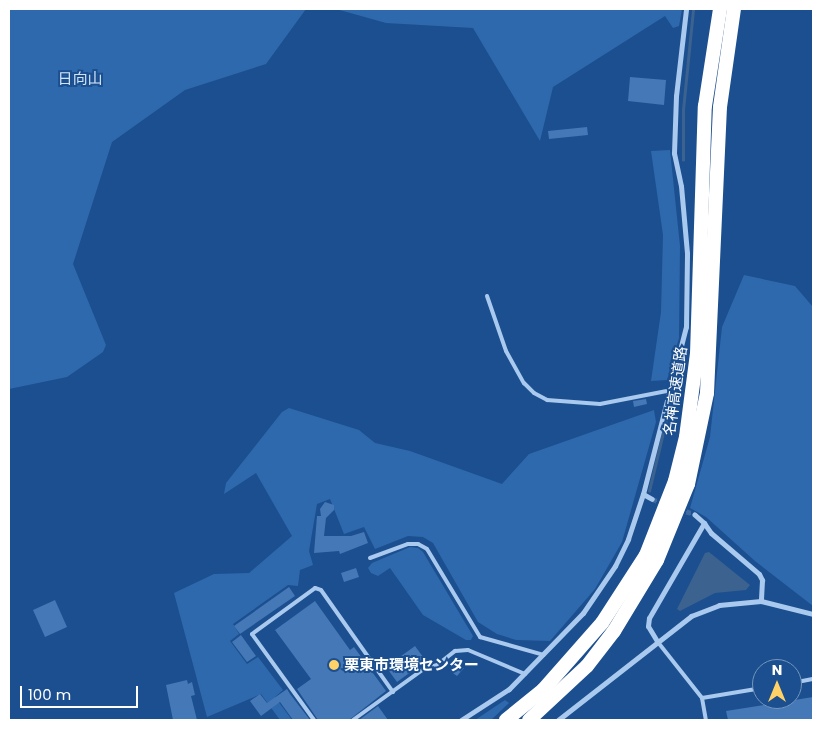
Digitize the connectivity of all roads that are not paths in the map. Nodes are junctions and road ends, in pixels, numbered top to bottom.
1 (686, 9) edge
2 (720, 9) edge
3 (734, 9) edge
4 (487, 296) dead end
5 (667, 391) junction
6 (643, 494) junction
7 (652, 499) tunnel mouth
8 (694, 514) tunnel mouth
9 (704, 523) junction
10 (370, 558) dead end
11 (761, 601) junction
12 (813, 614) edge
13 (657, 641) junction
14 (544, 655) junction
15 (525, 674) junction
16 (752, 690) edge
17 (393, 692) junction
18 (702, 698) junction
19 (314, 720) edge
20 (353, 720) edge
21 (461, 720) edge
22 (506, 720) edge
23 (529, 720) edge
24 (558, 720) edge
25 (705, 720) edge

1 - 5 street
2 - 22 highway, 名神高速道路
3 - 23 highway, 名神高速道路
4 - 5 lane
5 - 6 street
6 - 7 street
6 - 14 street
8 - 9 street
9 - 11 street
9 - 13 street
10 - 14 lane
11 - 12 street
11 - 13 street
13 - 18 lane
13 - 24 street
14 - 15 street
15 - 17 lane
15 - 21 street
16 - 18 lane
17 - 19 lane
17 - 20 lane
18 - 25 lane

